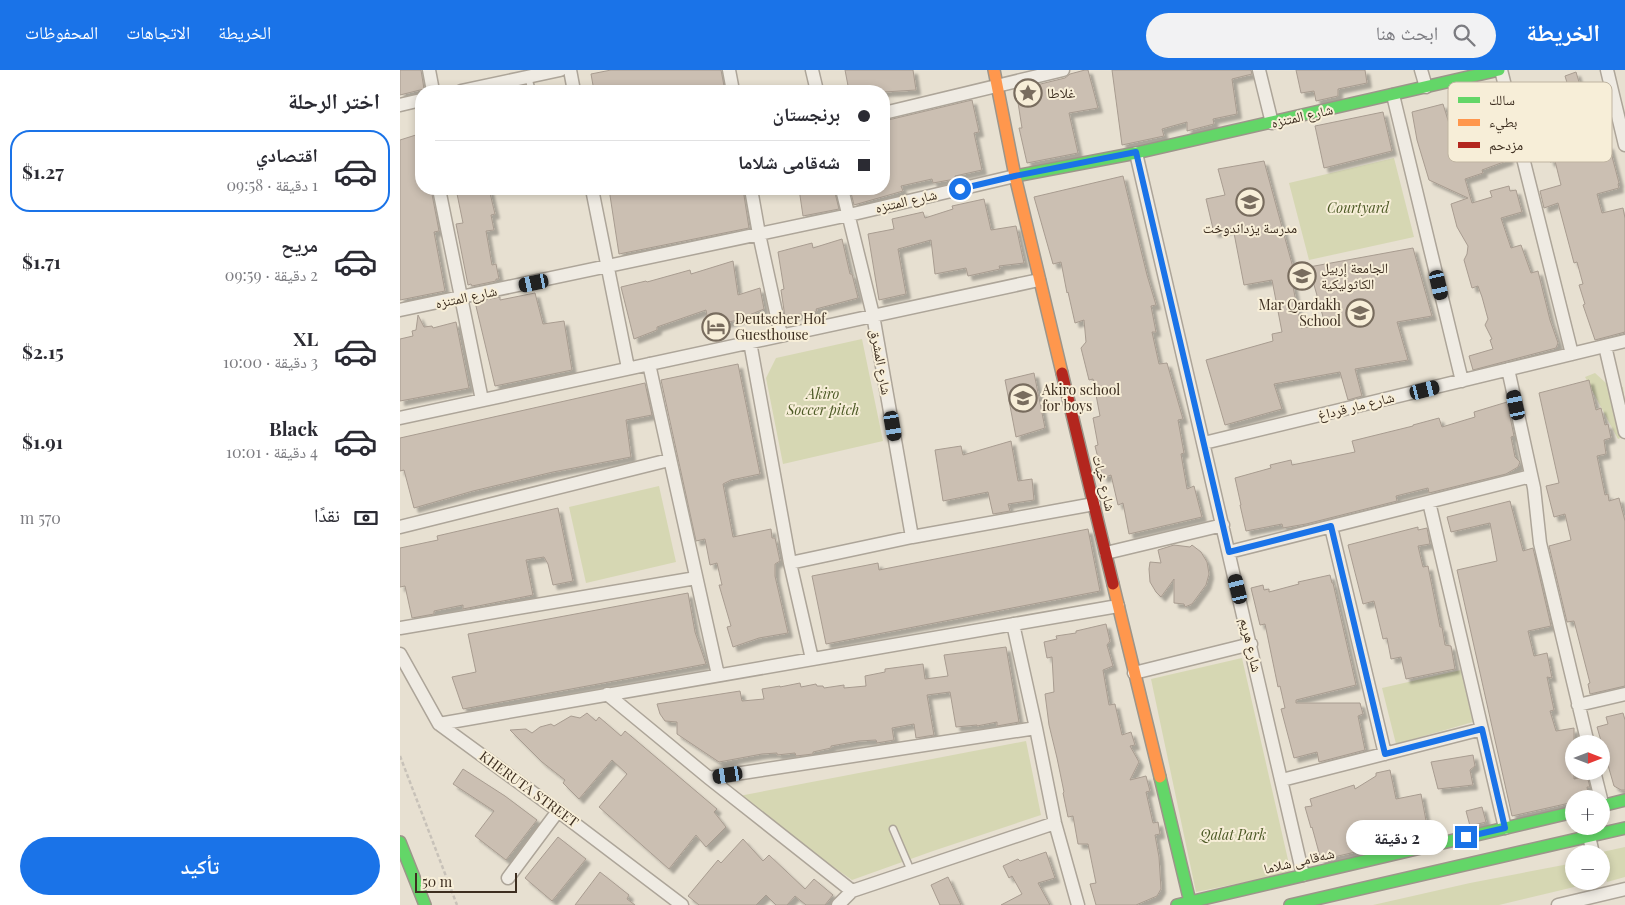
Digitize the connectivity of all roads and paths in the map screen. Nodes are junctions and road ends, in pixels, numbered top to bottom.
1 (429, 70) edge
2 (560, 70) edge
3 (570, 70) edge
4 (729, 70) edge
5 (812, 70) edge
6 (994, 70) edge
7 (1063, 70) edge
8 (1259, 70) edge
9 (1421, 70) edge
10 (1500, 70) edge
11 (527, 73) edge
12 (997, 84) junction
13 (432, 85) edge
14 (484, 85) edge
15 (573, 85) edge
16 (732, 85) edge
17 (816, 85) edge
18 (1426, 87) junction
19 (1612, 91) edge
20 (1393, 95) junction
21 (415, 102) edge
22 (400, 105) edge
23 (890, 111) edge
24 (1272, 123) junction
25 (1625, 145) edge
26 (1136, 152) junction
27 (1523, 162) edge
28 (1015, 176) junction
29 (439, 195) edge
30 (593, 195) edge
31 (752, 195) edge
32 (844, 195) edge
33 (849, 215) junction
34 (759, 234) junction
35 (607, 267) junction
36 (1039, 280) junction
37 (460, 298) junction
38 (400, 310) edge
39 (873, 315) junction
40 (781, 335) junction
41 (1625, 341) edge
42 (750, 342) junction
43 (1605, 346) junction
44 (1572, 354) junction
45 (648, 364) junction
46 (628, 368) junction
47 (1508, 370) junction
48 (1462, 380) junction
49 (482, 400) junction
50 (400, 418) edge
51 (1625, 432) edge
52 (1204, 443) junction
53 (669, 460) junction
54 (1531, 476) junction
55 (1429, 502) junction
56 (1094, 504) junction
57 (1222, 525) junction
58 (1331, 526) junction
59 (400, 527) edge
60 (912, 537) junction
61 (1229, 552) junction
62 (1106, 553) junction
63 (790, 563) junction
64 (696, 578) junction
65 (1118, 606) junction
66 (1013, 624) junction
67 (400, 628) edge
68 (1251, 644) junction
69 (400, 654) edge
70 (812, 659) junction
71 (1134, 673) junction
72 (718, 675) junction
73 (608, 694) junction
74 (1625, 694) edge
75 (1578, 705) junction
76 (439, 724) junction
77 (1036, 728) junction
78 (1482, 729) junction
79 (1586, 735) edge
80 (1385, 754) junction
81 (400, 756) edge
82 (709, 778) junction
83 (1282, 780) junction
84 (1625, 800) edge
85 (1610, 802) edge
86 (558, 810) junction
87 (1565, 814) edge
88 (1055, 823) junction
89 (1505, 828) junction
90 (1625, 828) edge
91 (894, 829) dead end
92 (1589, 836) junction
93 (400, 842) edge
94 (1591, 845) edge
95 (1392, 868) junction
96 (911, 871) junction
97 (1303, 875) junction
98 (508, 878) dead end
99 (1625, 889) edge
100 (1601, 890) edge
101 (852, 891) junction
102 (1602, 894) junction
103 (1190, 902) junction
104 (425, 905) edge
105 (457, 905) edge
106 (682, 905) edge
107 (838, 905) edge
108 (1078, 905) edge
109 (1177, 905) edge
110 (1290, 905) edge
111 (1558, 905) edge

1 - 13 street
2 - 11 street
3 - 15 street
4 - 16 street
5 - 17 street
6 - 12 main road, شارع خبات
7 - 12 street
8 - 24 street
9 - 18 street
10 - 18 main road, شارع المتنزه
11 - 14 street
12 - 23 street
12 - 28 main road, شارع خبات
18 - 20 main road, شارع المتنزه
19 - 25 street
20 - 24 main road, شارع المتنزه
20 - 48 street
21 - 22 street
24 - 26 main road, شارع المتنزه
26 - 28 main road, شارع المتنزه
26 - 52 street, شارع هريم
27 - 44 street
28 - 33 street, شارع المتنزه
28 - 36 main road, شارع خبات
29 - 37 street
30 - 35 street
31 - 34 street
32 - 33 street, شارع المشرق
33 - 34 street, شارع المتنزه
33 - 39 street, شارع المشرق
34 - 35 street, شارع المتنزه
34 - 40 street
35 - 37 street, شارع المتنزه
35 - 46 street
36 - 39 street
36 - 56 main road, شارع خبات
37 - 38 street, شارع المتنزه
37 - 49 street
39 - 40 street
39 - 60 street, شارع المشرق
40 - 42 street
41 - 43 street, شارع مار قرداغ
42 - 45 street
42 - 63 street
43 - 44 street, شارع مار قرداغ
43 - 51 street
44 - 47 street, شارع مار قرداغ
45 - 46 street
45 - 53 street
46 - 49 street
47 - 48 street, شارع مار قرداغ
47 - 54 street
48 - 52 street, شارع مار قرداغ
49 - 50 street
52 - 57 street, شارع هريم
53 - 59 street
53 - 64 street
54 - 55 street
54 - 75 street
55 - 58 street
55 - 78 street
56 - 60 street
56 - 62 main road, شارع خبات
57 - 61 street, شارع هريم
57 - 62 street
58 - 61 street
58 - 80 street
60 - 63 street
61 - 68 street, شارع هريم
62 - 65 main road, شارع خبات
63 - 70 street
64 - 67 street
64 - 72 street
65 - 66 street
65 - 71 main road, شارع خبات
66 - 70 street
66 - 77 street
68 - 71 street
68 - 83 street, شارع هريم
69 - 76 street, KHERUTA STREET
70 - 72 street
71 - 103 main road, شارع خبات
72 - 73 street
73 - 76 street
73 - 82 street
74 - 75 street
75 - 79 street
76 - 86 street, KHERUTA STREET
77 - 82 street
77 - 88 street
78 - 80 street
78 - 89 street
80 - 83 street
81 - 105 path
82 - 101 street
83 - 97 street, شارع هريم
84 - 85 main road
86 - 98 street
86 - 106 street, KHERUTA STREET
87 - 89 main road, شەقامی شلاما
88 - 96 street
88 - 108 street
89 - 95 main road, شەقامی شلاما
90 - 92 main road, شەقامی شلاما
91 - 96 lane
92 - 94 street
92 - 95 main road, شەقامی شلاما
93 - 104 main road
95 - 97 main road, شەقامی شلاما
95 - 110 main road, شەقامی شلاما
96 - 101 street
97 - 103 main road, شەقامی شلاما
99 - 102 street
100 - 102 street
101 - 107 street
102 - 111 street
103 - 109 main road, شەقامی شلاما

